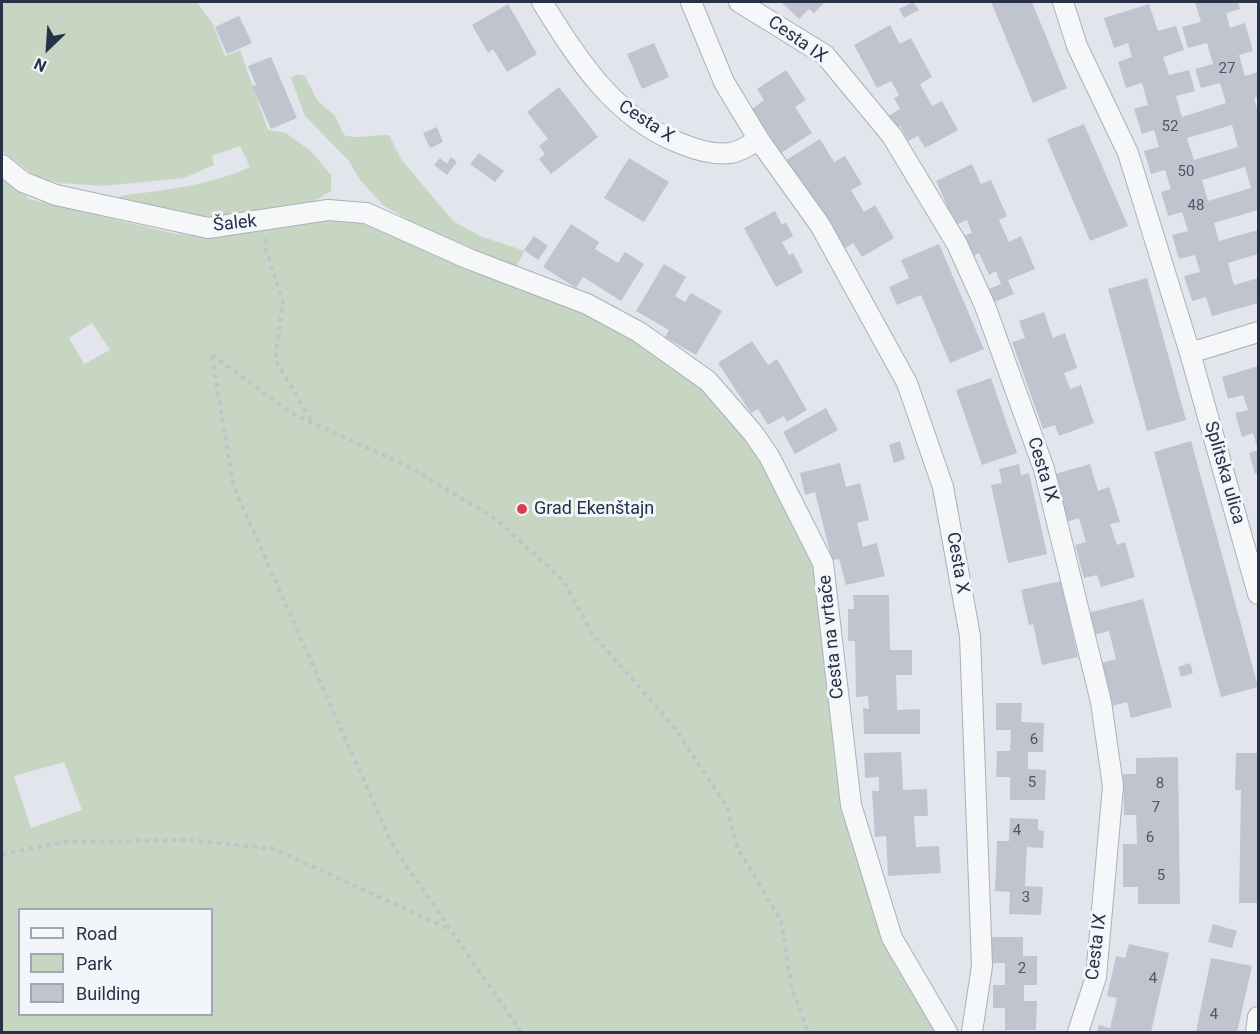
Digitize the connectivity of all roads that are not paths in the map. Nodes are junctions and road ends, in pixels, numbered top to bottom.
1 (542, 2) edge
2 (691, 2) edge
3 (739, 2) edge
4 (1063, 2) edge
5 (759, 140) junction
6 (2, 165) edge
7 (469, 259) joint
8 (1258, 332) edge
9 (1190, 353) junction
10 (1258, 594) edge
11 (1258, 1017) edge
12 (947, 1032) edge
13 (972, 1032) edge
14 (1078, 1032) edge
15 (1256, 1032) edge

1 - 5 street, Cesta X
2 - 5 street, Cesta X
3 - 14 street, Cesta IX
4 - 9 street, Splitska ulica
5 - 13 street, Cesta X
6 - 7 street, Šalek
7 - 12 street, Cesta na vrtače
8 - 9 street
9 - 10 street, Splitska ulica
11 - 15 street

